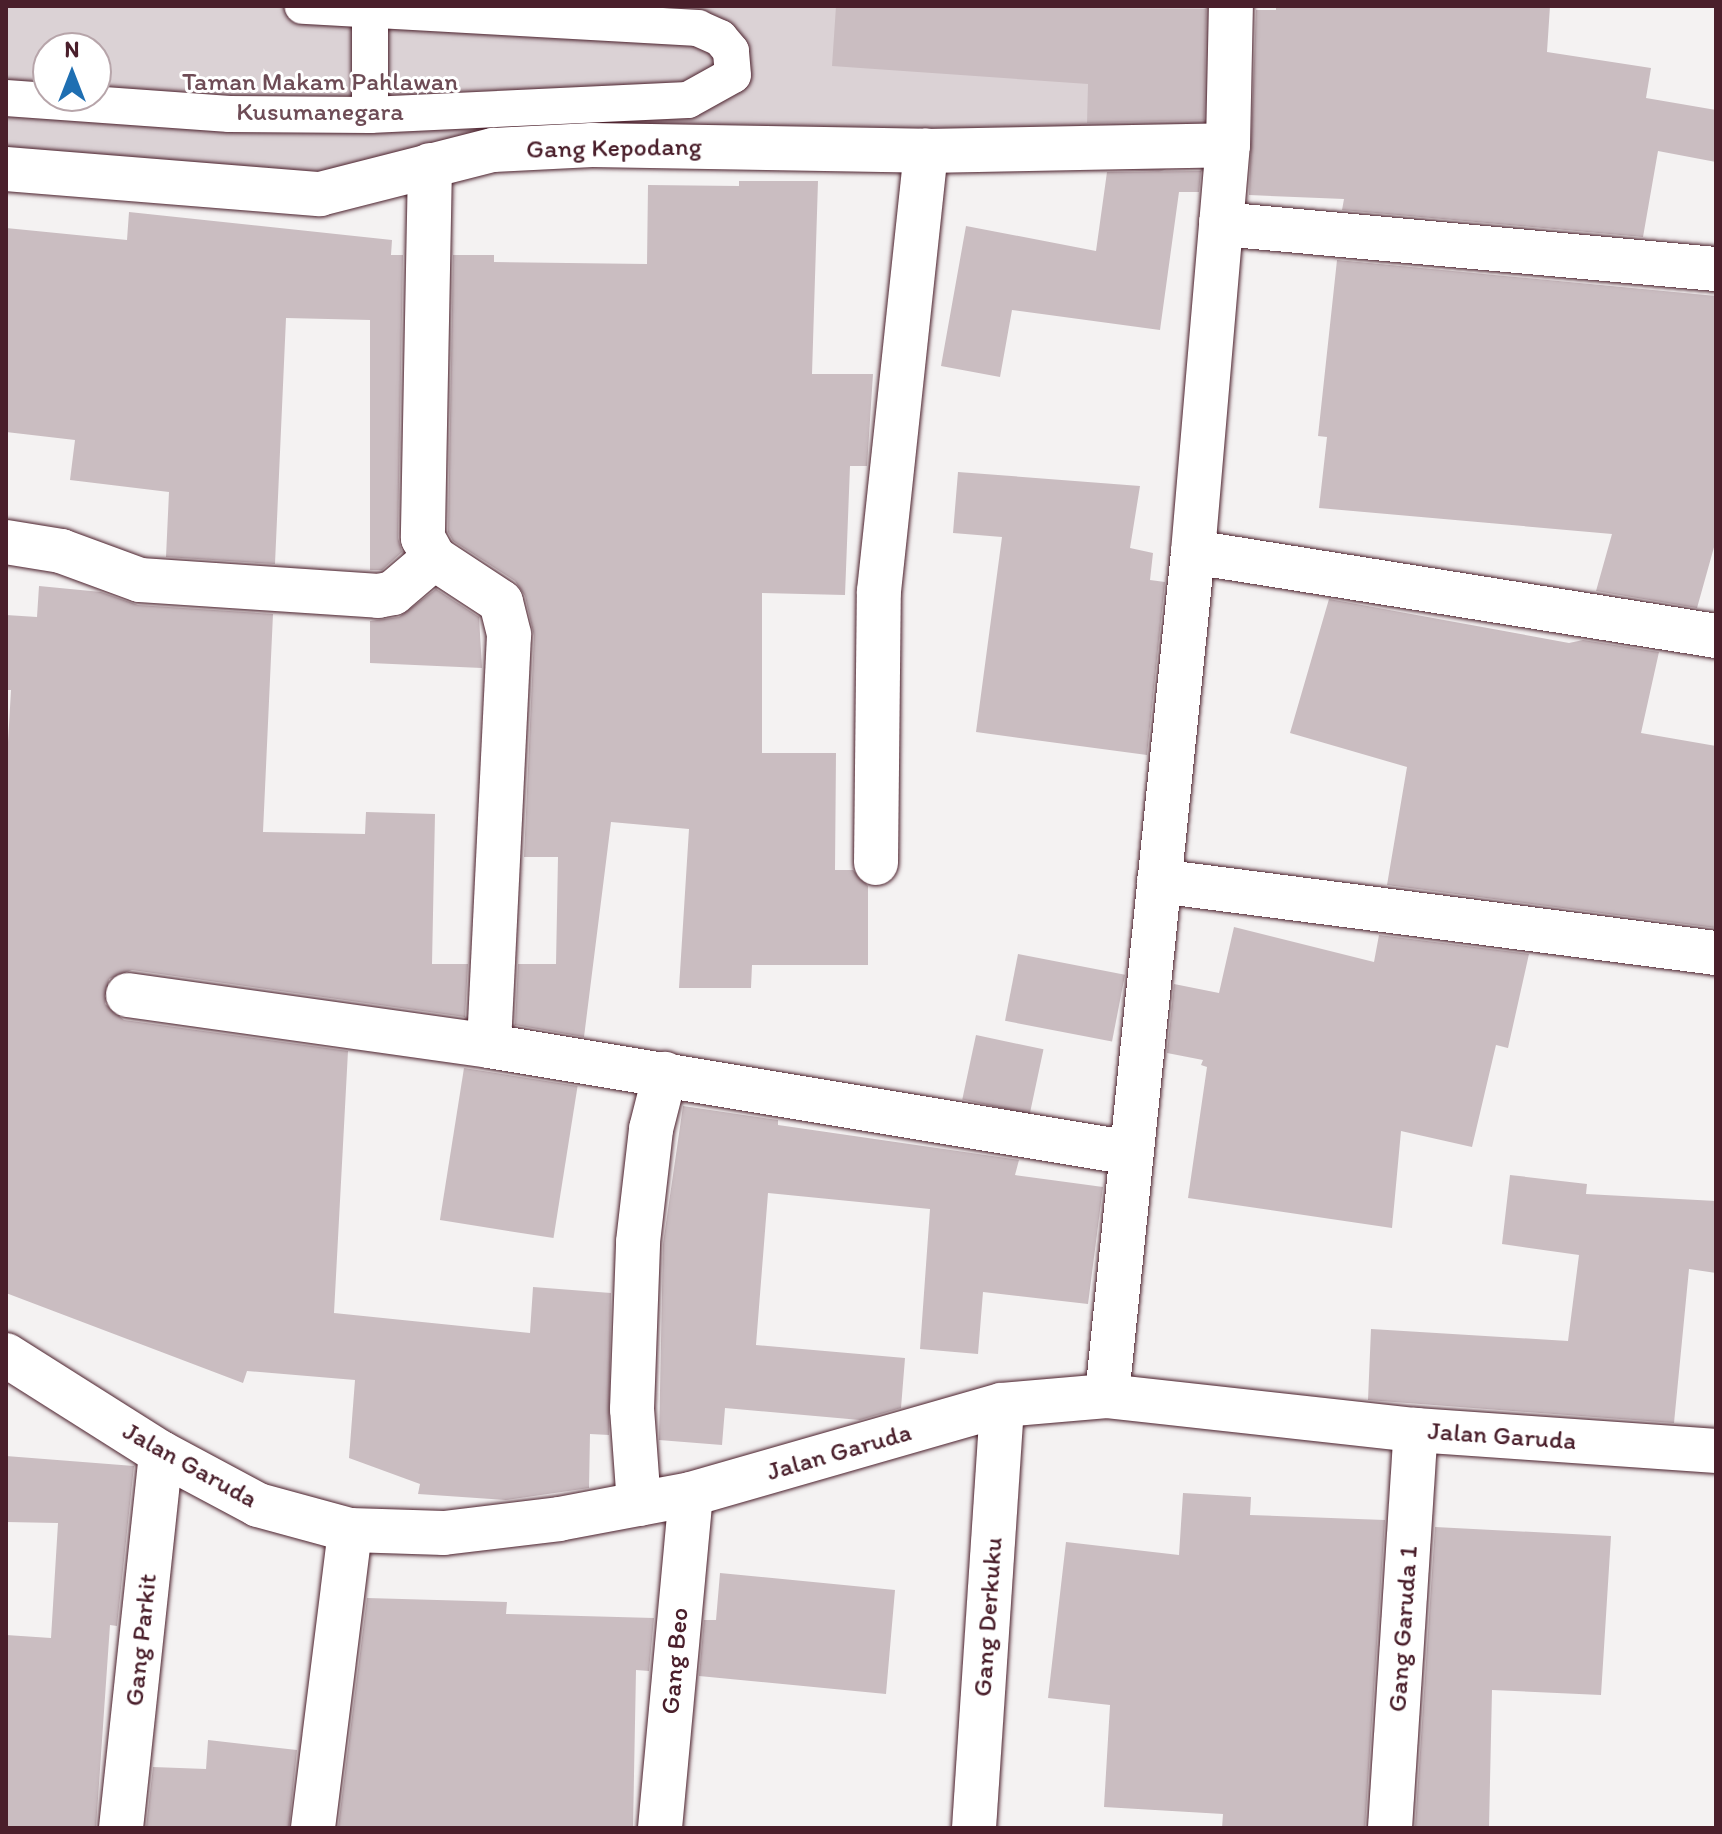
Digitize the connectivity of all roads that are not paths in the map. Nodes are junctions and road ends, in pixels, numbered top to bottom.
1 (303, 6) edge
2 (1231, 6) edge
3 (370, 12) junction
4 (6, 98) edge
5 (370, 115) junction
6 (1228, 145) junction
7 (926, 151) junction
8 (430, 165) junction
9 (6, 169) edge
10 (1221, 224) junction
11 (1716, 269) edge
12 (6, 542) edge
13 (1193, 552) junction
14 (434, 558) junction
15 (1716, 636) edge
16 (876, 863) dead end
17 (1159, 881) junction
18 (1716, 953) edge
19 (128, 995) dead end
20 (489, 1046) junction
21 (665, 1074) junction
22 (1131, 1153) junction
23 (6, 1355) edge
24 (1107, 1396) junction
25 (1002, 1405) junction
26 (1416, 1430) junction
27 (1716, 1451) edge
28 (161, 1453) junction
29 (691, 1494) junction
30 (639, 1504) junction
31 (350, 1530) junction
32 (121, 1828) edge
33 (313, 1828) edge
34 (660, 1828) edge
35 (974, 1828) edge
36 (1390, 1828) edge

1 - 3 lane
2 - 6 street
3 - 5 lane
3 - 5 lane
4 - 5 lane
6 - 7 street, Gang Kepodang
6 - 10 street
7 - 8 street, Gang Kepodang
7 - 16 street
8 - 9 street, Gang Kepodang
8 - 14 street
10 - 11 street
10 - 13 street
12 - 14 street
13 - 15 street
13 - 17 street
14 - 20 street
17 - 18 street
17 - 22 street
19 - 20 street
20 - 21 street
21 - 22 street
21 - 30 street
22 - 24 street
23 - 28 street, Jalan Garuda
24 - 25 street, Jalan Garuda
24 - 26 street, Jalan Garuda
25 - 29 street, Jalan Garuda
25 - 35 street, Gang Derkuku
26 - 27 street, Jalan Garuda
26 - 36 street, Gang Garuda 1
28 - 31 street, Jalan Garuda
28 - 32 street, Gang Parkit
29 - 30 street, Jalan Garuda
29 - 34 street, Gang Beo
30 - 31 street, Jalan Garuda
31 - 33 street

